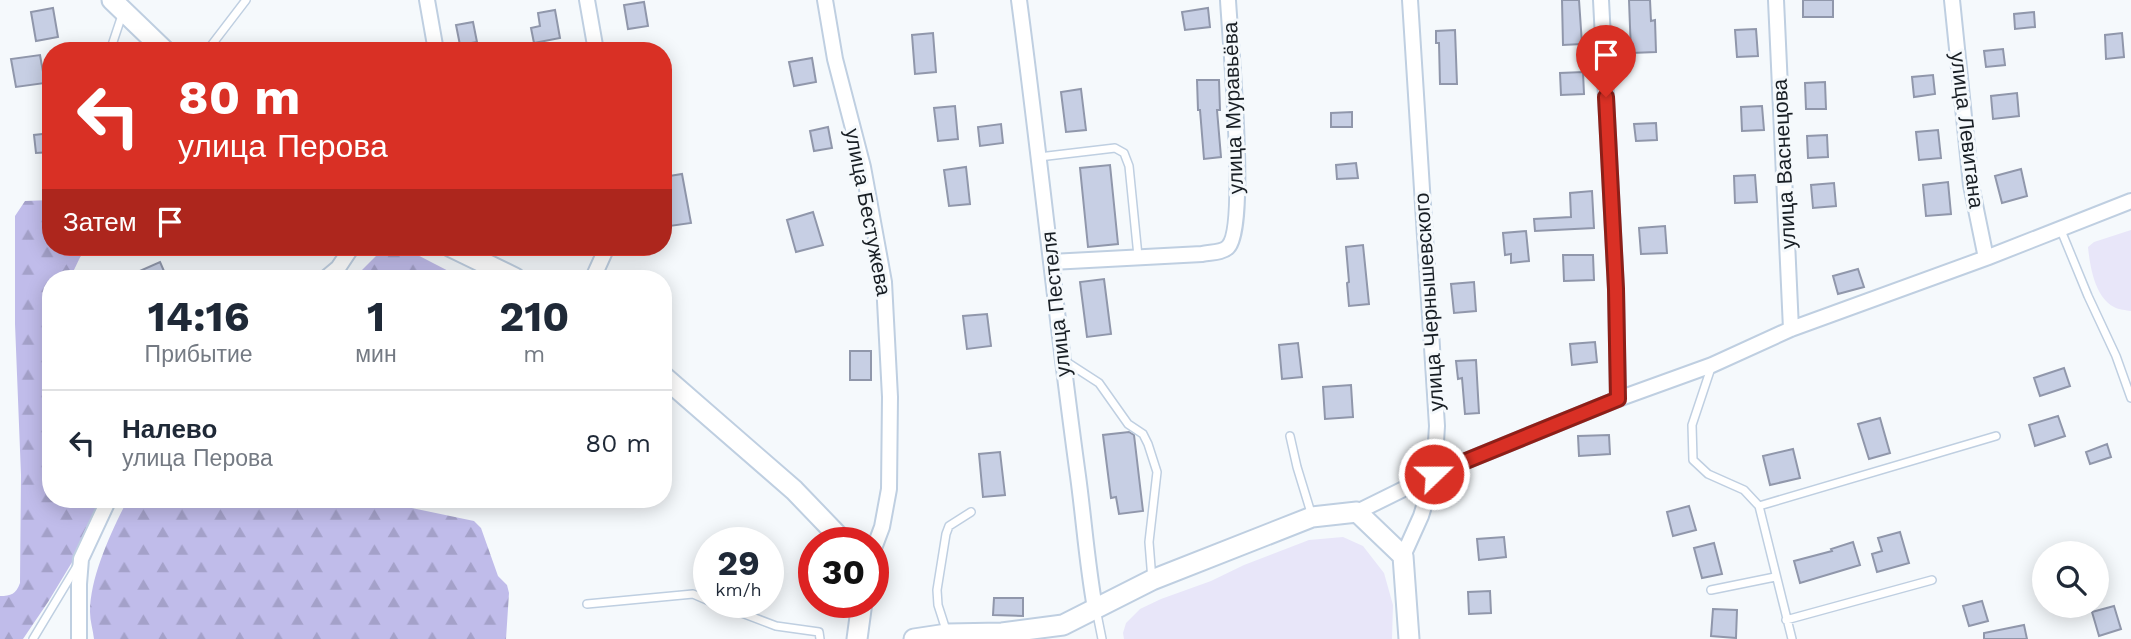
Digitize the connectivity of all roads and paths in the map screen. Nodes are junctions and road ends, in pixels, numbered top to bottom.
1 (246, 0) edge
2 (427, 0) edge
3 (587, 0) edge
4 (825, 0) edge
5 (1018, 0) edge
6 (1228, 0) edge
7 (1410, 0) edge
8 (1601, 0) edge
9 (1776, 0) edge
10 (1952, 0) edge
11 (117, 6) edge
12 (111, 42) edge
13 (155, 42) edge
14 (214, 42) edge
15 (434, 42) edge
16 (594, 42) edge
17 (1040, 157) junction
18 (2131, 201) edge
19 (2060, 228) junction
20 (346, 256) edge
21 (480, 256) edge
22 (1138, 256) junction
23 (1986, 258) junction
24 (1051, 261) junction
25 (336, 270) edge
26 (502, 270) edge
27 (1791, 329) junction
28 (1061, 359) junction
29 (1712, 365) junction
30 (672, 384) edge
31 (2131, 398) edge
32 (1618, 399) junction
33 (1290, 436) dead end
34 (1996, 436) dead end
35 (1434, 474) junction
36 (1759, 506) junction
37 (105, 508) edge
38 (971, 512) dead end
39 (1357, 512) junction
40 (1312, 517) junction
41 (830, 527) edge
42 (882, 527) edge
43 (1403, 556) junction
44 (81, 559) junction
45 (1775, 577) junction
46 (1152, 580) junction
47 (1931, 580) dead end
48 (1711, 590) dead end
49 (693, 594) edge
50 (587, 604) dead end
51 (1095, 608) junction
52 (755, 618) edge
53 (860, 618) edge
54 (1786, 620) junction
55 (947, 634) junction
56 (33, 639) edge
57 (79, 639) edge
58 (820, 639) edge
59 (857, 639) edge
60 (914, 639) edge
61 (1102, 639) edge
62 (1409, 639) edge
63 (1792, 639) edge

1 - 14 lane
2 - 15 street
3 - 16 street
4 - 42 street, улица Бестужева
5 - 17 street, улица Пестеля
6 - 22 street, улица Муравьёва
7 - 35 street, улица Чернышевского
8 - 32 street
9 - 27 street, улица Васнецова
10 - 23 street, улица Левитана
11 - 12 lane
11 - 13 main road
17 - 22 lane
17 - 24 street, улица Пестеля
18 - 19 street
19 - 23 street
19 - 31 lane
20 - 25 street
21 - 26 main road
22 - 24 street, улица Муравьёва
23 - 27 street
24 - 28 street, улица Пестеля
27 - 29 street
28 - 46 lane
28 - 51 street, улица Пестеля
29 - 32 street
29 - 36 lane
30 - 41 main road
32 - 35 street
33 - 40 lane
34 - 36 lane
35 - 39 street
35 - 43 street, улица Чернышевского
36 - 45 lane
37 - 44 street
38 - 55 lane
39 - 40 main road
39 - 43 main road
40 - 46 main road
43 - 62 main road, улица Чернышевского
44 - 56 lane
44 - 57 street
45 - 48 lane
45 - 54 lane
46 - 51 main road
47 - 54 lane
49 - 50 lane
51 - 55 main road
51 - 61 lane
52 - 58 lane
53 - 59 main road
54 - 63 lane
55 - 60 main road

